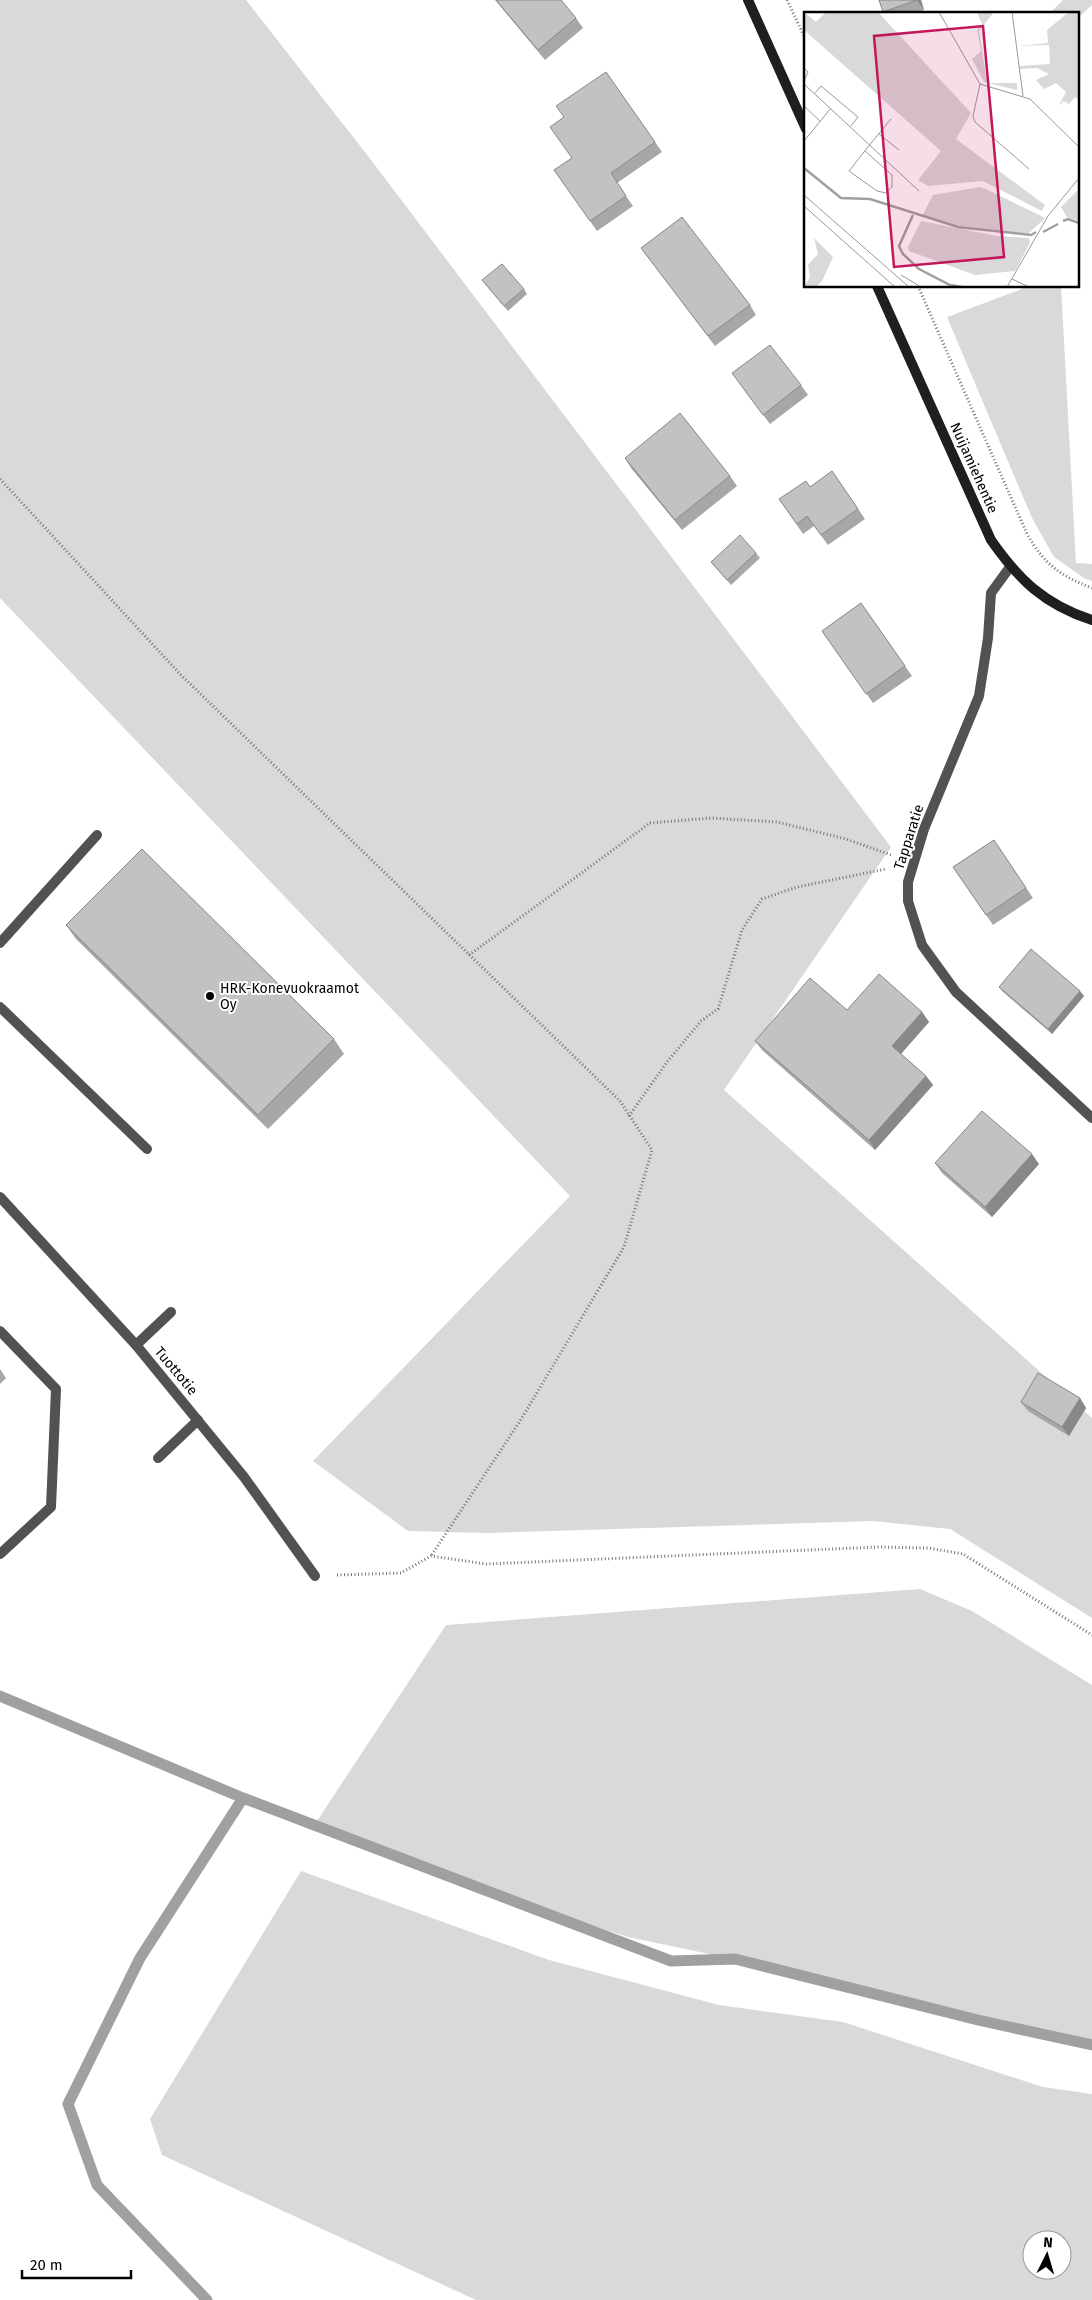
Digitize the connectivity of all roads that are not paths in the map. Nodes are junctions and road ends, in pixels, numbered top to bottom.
1 (748, 0) edge
2 (804, 125) edge
3 (878, 288) edge
4 (1010, 567) junction
5 (1092, 620) edge
6 (97, 835) dead end
7 (0, 943) edge
8 (0, 1007) edge
9 (1092, 1118) edge
10 (147, 1149) dead end
11 (0, 1197) edge
12 (170, 1312) dead end
13 (0, 1331) edge
14 (136, 1345) junction
15 (198, 1420) junction
16 (158, 1458) dead end
17 (0, 1554) edge
18 (315, 1576) road end

1 - 2 street
3 - 4 street, Nuijamiehentie
4 - 5 street, Nuijamiehentie
4 - 9 street, Tapparatie
6 - 7 street
8 - 10 street
11 - 14 street, Tuottotie
12 - 14 street
13 - 17 street
14 - 15 street, Tuottotie
15 - 16 street
15 - 18 street, Tuottotie

